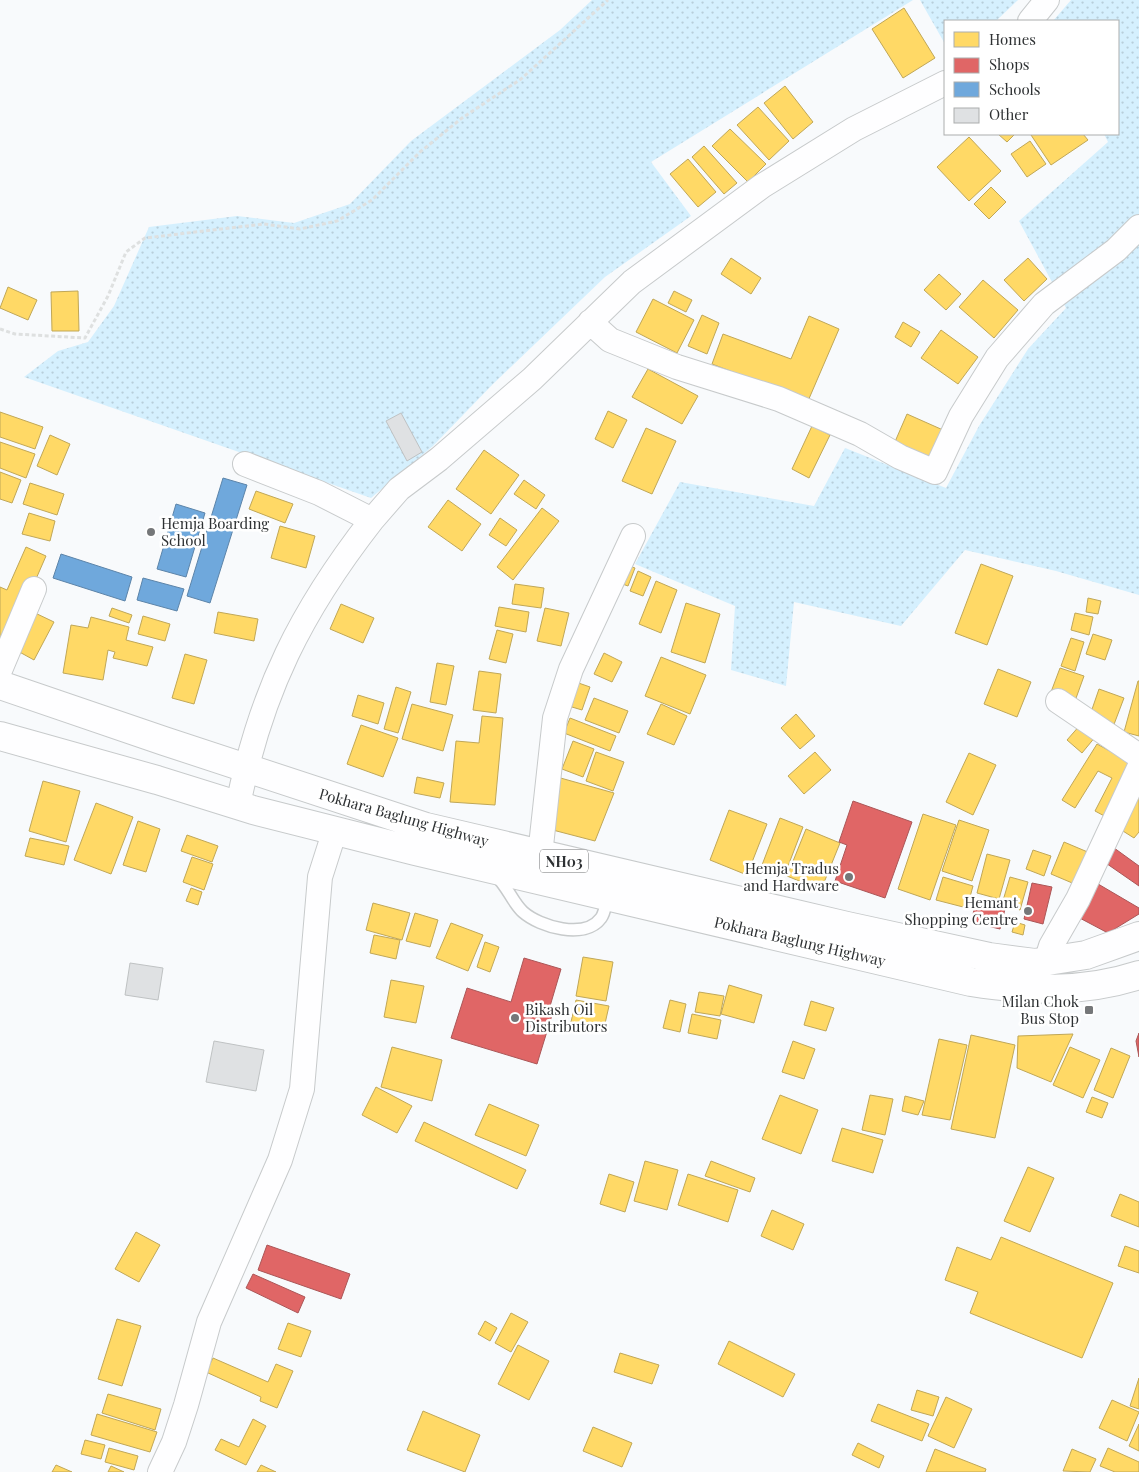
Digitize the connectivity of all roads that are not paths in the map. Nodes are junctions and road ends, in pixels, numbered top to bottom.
1 (1047, 0) edge
2 (1031, 20) edge
3 (944, 84) edge
4 (1139, 227) edge
5 (590, 322) junction
6 (245, 464) dead end
7 (372, 520) junction
8 (633, 536) dead end
9 (34, 589) dead end
10 (0, 670) edge
11 (0, 685) edge
12 (1058, 701) dead end
13 (0, 736) edge
14 (1139, 756) edge
15 (246, 768) junction
16 (1139, 768) edge
17 (238, 805) junction
18 (335, 830) junction
19 (540, 855) junction
20 (485, 867) junction
21 (608, 896) junction
22 (1139, 936) edge
23 (1046, 962) junction
24 (1139, 975) edge
25 (160, 1472) edge

1 - 2 street
3 - 5 street
4 - 5 street
5 - 7 street
6 - 7 street
7 - 15 street
8 - 19 street
9 - 10 street
11 - 15 highway, Pokhara Baglung Highway / NH03
12 - 14 street
13 - 17 highway, Pokhara Baglung Highway
15 - 17 street
15 - 19 highway, Pokhara Baglung Highway / NH03
16 - 23 street
17 - 18 highway, Pokhara Baglung Highway
18 - 20 highway, Pokhara Baglung Highway
18 - 25 street
19 - 23 highway, Pokhara Baglung Highway / NH03
20 - 21 highway, Pokhara Baglung Highway
20 - 21 lane
21 - 24 highway, Pokhara Baglung Highway
22 - 23 highway, Pokhara Baglung Highway / NH03

